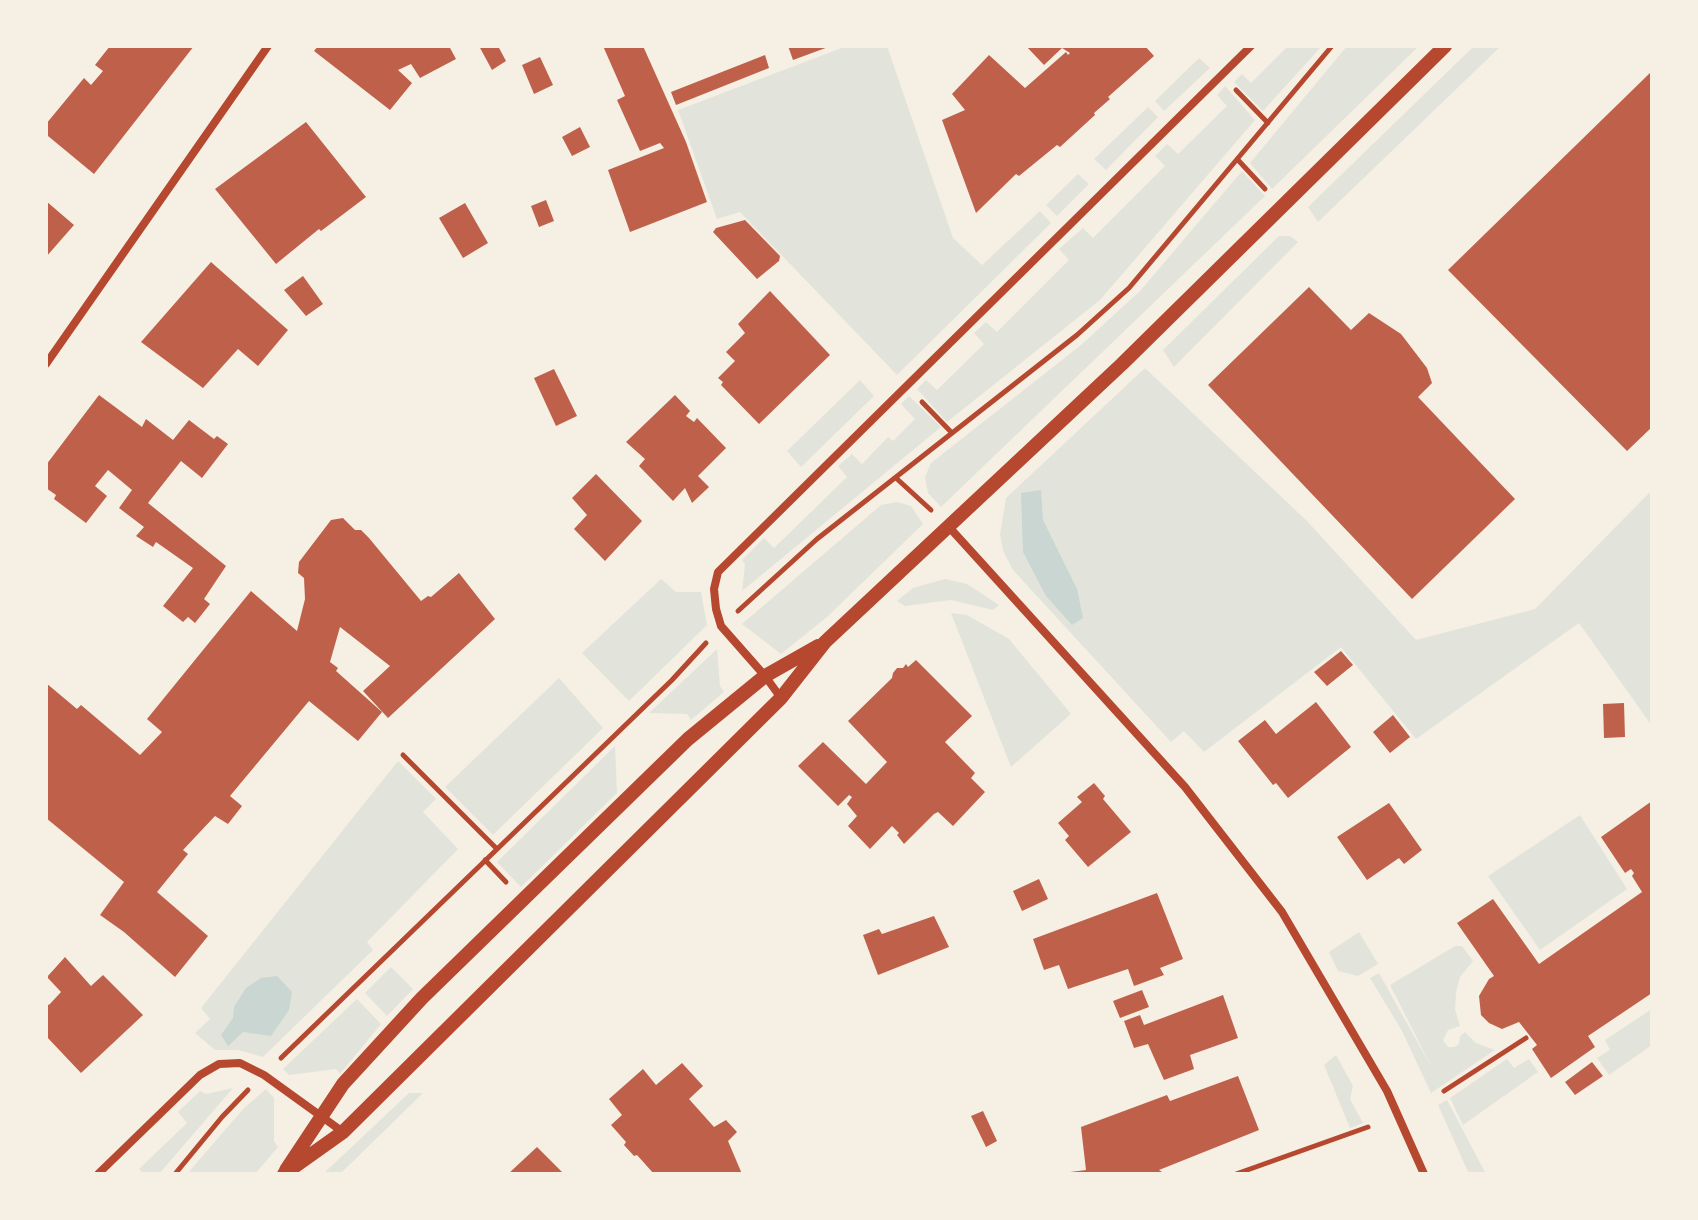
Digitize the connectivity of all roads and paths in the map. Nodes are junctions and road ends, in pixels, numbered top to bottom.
1 (268, 46) edge
2 (1251, 46) edge
3 (1332, 46) edge
4 (1445, 46) edge
5 (1222, 75) junction
6 (1268, 123) junction
7 (1238, 160) junction
8 (1283, 207) junction
9 (46, 364) edge
10 (906, 386) junction
11 (952, 433) junction
12 (896, 478) junction
13 (936, 515) dead end
14 (949, 527) junction
15 (721, 626) junction
16 (825, 642) junction
17 (765, 676) junction
18 (781, 698) junction
19 (403, 755) dead end
20 (496, 848) junction
21 (485, 860) junction
22 (515, 892) dead end
23 (1526, 1038) dead end
24 (264, 1075) junction
25 (1444, 1091) dead end
26 (321, 1114) junction
27 (1368, 1127) dead end
28 (343, 1132) junction
29 (98, 1174) edge
30 (175, 1174) edge
31 (284, 1174) edge
32 (1236, 1174) edge
33 (1424, 1174) edge

1 - 9 street
2 - 5 street
3 - 6 path
4 - 8 street
5 - 6 path
5 - 10 street
6 - 7 path
7 - 8 path
7 - 11 path
8 - 14 street
10 - 11 path
10 - 15 street
11 - 12 path
12 - 13 path
12 - 15 path
14 - 16 street
14 - 33 street
15 - 17 street
15 - 20 path
16 - 17 street
16 - 18 street
17 - 18 street
17 - 26 street
18 - 28 street
19 - 20 path
20 - 21 path
21 - 22 path
21 - 24 path
23 - 25 path
24 - 26 street
24 - 29 street
24 - 30 path
26 - 28 street
26 - 31 street
27 - 32 path
28 - 31 street

